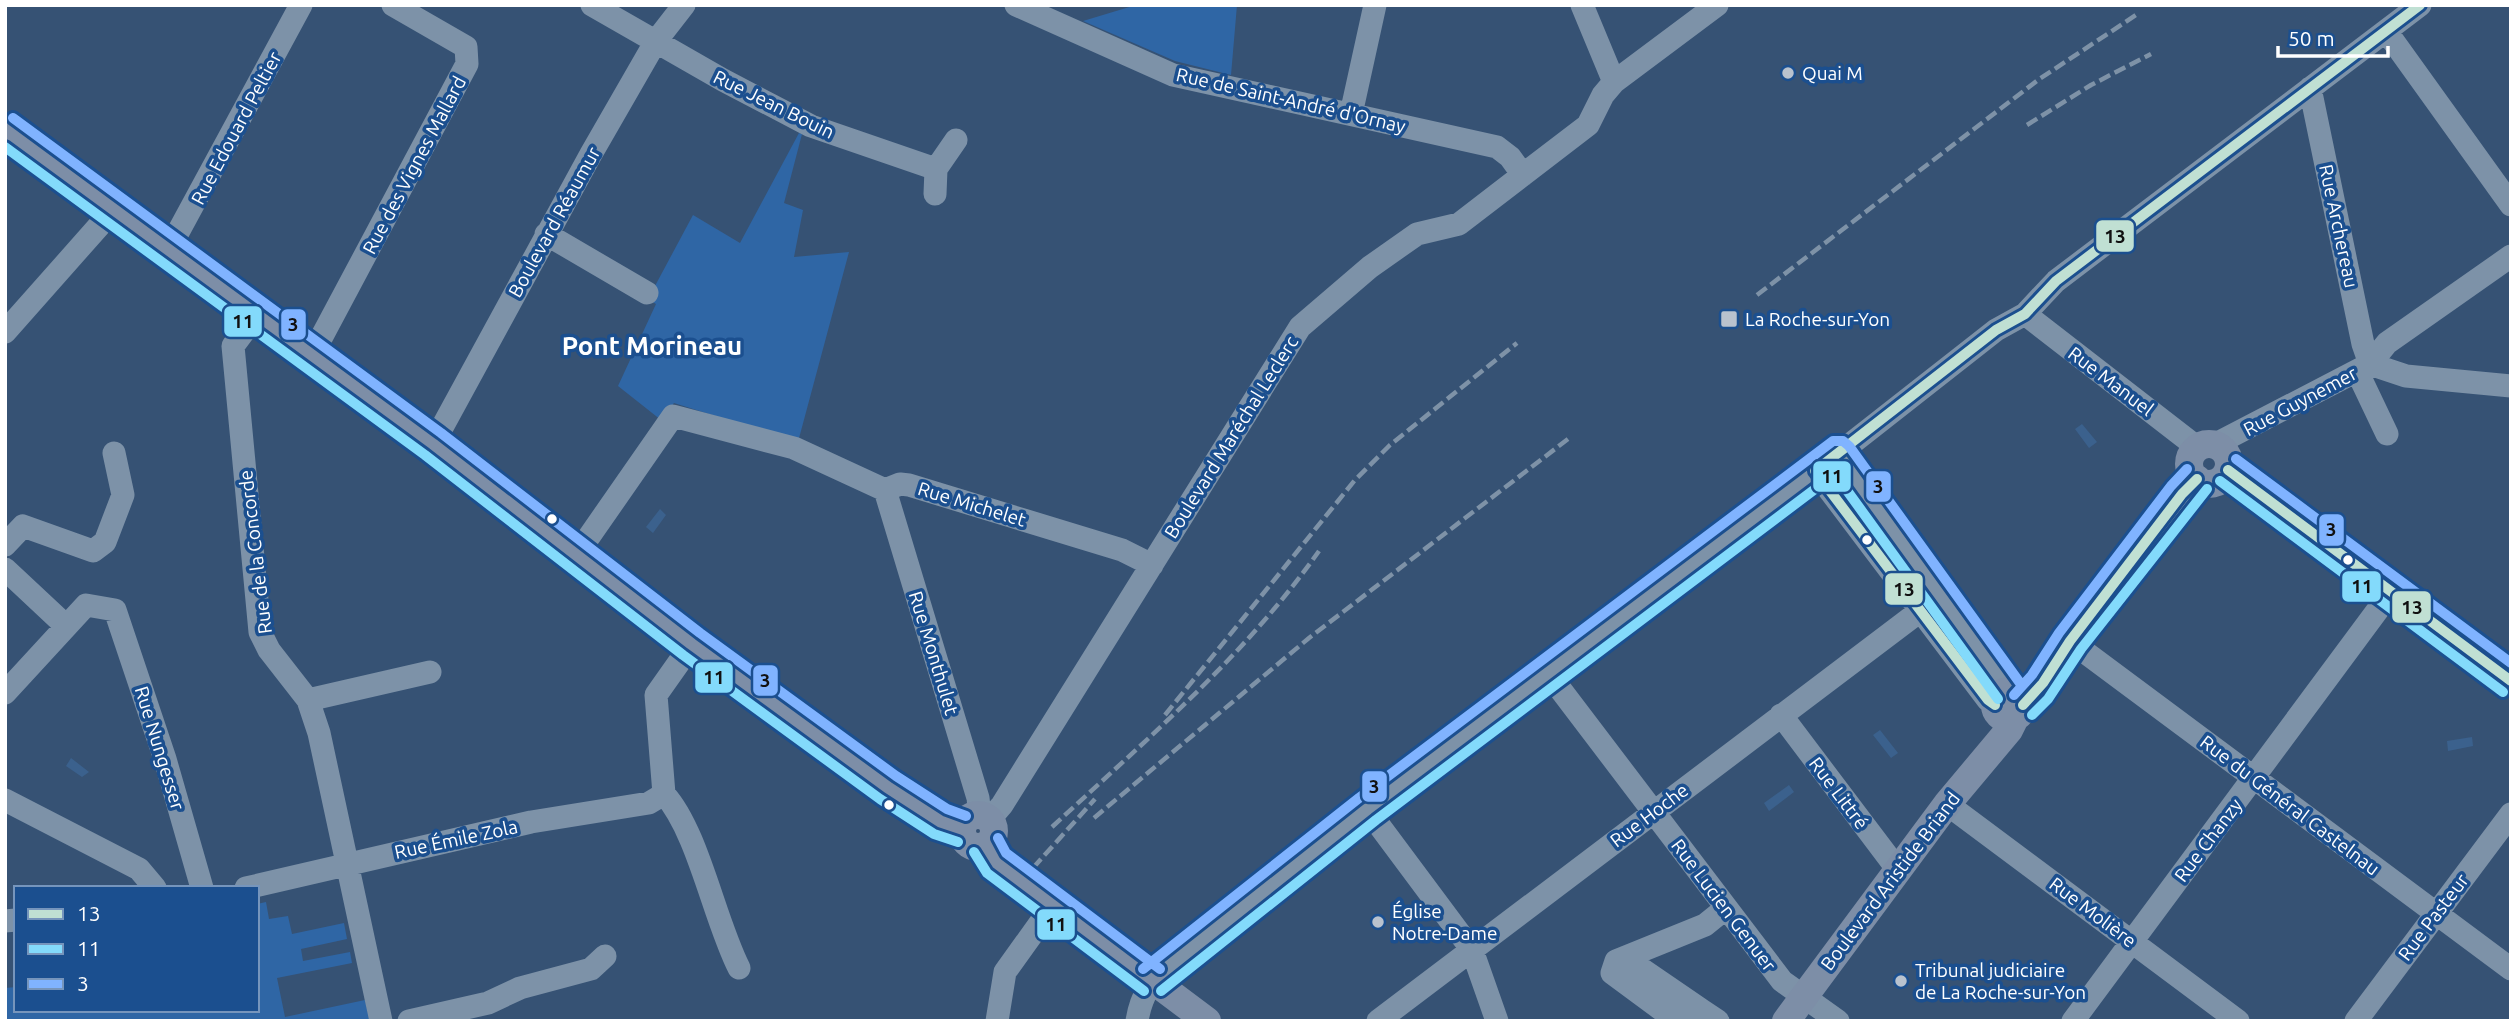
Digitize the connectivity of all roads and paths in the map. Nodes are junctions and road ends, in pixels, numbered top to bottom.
1 (301, 5) edge
2 (393, 5) edge
3 (592, 5) edge
4 (684, 5) edge
5 (1016, 5) edge
6 (1375, 5) edge
7 (1717, 5) edge
8 (2420, 5) edge
9 (1579, 6) edge
10 (2386, 31) junction
11 (656, 41) junction
12 (1614, 82) junction
13 (2310, 88) junction
14 (1351, 114) junction
15 (5, 129) edge
16 (957, 140) dead end
17 (936, 169) junction
18 (1523, 175) junction
19 (934, 194) dead end
20 (2511, 205) edge
21 (114, 209) junction
22 (546, 234) junction
23 (169, 249) junction
24 (2511, 256) edge
25 (647, 293) dead end
26 (257, 314) junction
27 (2025, 314) junction
28 (5, 332) edge
29 (312, 355) junction
30 (2364, 367) junction
31 (2511, 386) edge
32 (2387, 434) dead end
33 (433, 444) junction
34 (114, 453) dead end
35 (1838, 454) junction
36 (2217, 455) junction
37 (1815, 471) junction
38 (885, 490) junction
39 (5, 545) edge
40 (578, 554) junction
41 (1152, 565) junction
42 (5, 569) edge
43 (2383, 603) junction
44 (1920, 611) junction
45 (66, 626) junction
46 (2070, 641) junction
47 (692, 644) junction
48 (430, 672) dead end
49 (1548, 673) junction
50 (2511, 681) edge
51 (5, 694) edge
52 (308, 700) junction
53 (2009, 704) junction
54 (1781, 715) junction
55 (2255, 778) junction
56 (664, 794) junction
57 (5, 800) edge
58 (1947, 804) junction
59 (1367, 809) junction
60 (1653, 812) junction
61 (2511, 814) edge
62 (979, 828) junction
63 (348, 863) junction
64 (1898, 870) junction
65 (153, 886) edge
66 (201, 886) edge
67 (254, 886) edge
68 (1046, 899) junction
69 (1726, 908) junction
70 (2437, 914) junction
71 (2131, 941) junction
72 (1472, 950) junction
73 (605, 956) dead end
74 (1616, 961) junction
75 (739, 968) dead end
76 (2511, 969) edge
77 (1152, 980) junction
78 (1793, 989) junction
79 (1700, 1017) edge
80 (1832, 1017) edge
81 (381, 1021) edge
82 (409, 1021) edge
83 (997, 1021) edge
84 (1137, 1021) edge
85 (1207, 1021) edge
86 (1378, 1021) edge
87 (1497, 1021) edge
88 (1676, 1021) edge
89 (1786, 1021) edge
90 (2073, 1021) edge
91 (2238, 1021) edge
92 (2356, 1021) edge

1 - 23 street, Rue Edouard Peltier
2 - 29 street, Rue des Vignes Mallard
3 - 11 street, Rue Jean Bouin
4 - 11 street, Boulevard Réaumur
5 - 14 street, Rue de Saint-André d'Ornay
6 - 14 street
7 - 12 street, Boulevard Maréchal Leclerc
8 - 10 street
9 - 12 street
10 - 13 street
10 - 20 street
11 - 17 street, Rue Jean Bouin
11 - 22 street, Boulevard Réaumur
12 - 18 street, Boulevard Maréchal Leclerc
13 - 27 street
13 - 30 street, Rue Archereau
14 - 18 street, Rue de Saint-André d'Ornay
15 - 21 main road
16 - 17 street
17 - 19 street
18 - 41 street, Boulevard Maréchal Leclerc
21 - 23 main road
21 - 28 street
22 - 25 street
22 - 33 street, Boulevard Réaumur
23 - 26 main road
24 - 30 street
26 - 29 main road
26 - 52 street, Rue de la Concorde
27 - 35 street
27 - 36 street, Rue Manuel
29 - 33 main road
30 - 31 street, Rue Guynemer
30 - 32 street, Rue Archereau
30 - 36 street, Rue Guynemer
33 - 40 main road
34 - 39 street
35 - 37 street
35 - 53 street
36 - 43 main road
36 - 46 main road, Boulevard Aristide Briand
37 - 44 street
37 - 49 street
38 - 40 street, Rue Michelet
38 - 41 street, Rue Michelet
38 - 62 street, Rue Monthulet
40 - 47 main road
41 - 62 street, Boulevard Maréchal Leclerc
42 - 45 street
43 - 50 main road
43 - 55 street, Rue Chanzy
44 - 53 street
44 - 54 street, Rue Hoche
45 - 51 street
45 - 66 street, Rue Nungesser
46 - 53 main road, Boulevard Aristide Briand
46 - 55 street, Rue du Général Castelnau
47 - 56 street
47 - 62 main road
48 - 52 street
49 - 59 street
49 - 60 street, Rue Lucien Genuer
52 - 63 street, Rue de la Concorde
53 - 58 main road, Boulevard Aristide Briand
54 - 60 street, Rue Hoche
54 - 64 street, Rue Littré
55 - 70 street, Rue du Général Castelnau
55 - 71 street, Rue Chanzy
56 - 63 street, Rue Émile Zola
56 - 75 street
57 - 65 street
58 - 64 main road, Boulevard Aristide Briand
58 - 71 street, Rue Molière
59 - 72 street
59 - 77 street
60 - 69 street, Rue Lucien Genuer
60 - 72 street, Rue Hoche
61 - 70 street, Rue Pasteur
62 - 68 main road
63 - 67 street, Rue Émile Zola
63 - 81 street, Rue de la Concorde
64 - 78 main road, Boulevard Aristide Briand
68 - 77 main road
68 - 83 street
69 - 74 street
69 - 78 street, Rue Lucien Genuer
70 - 76 street, Rue du Général Castelnau
70 - 92 street, Rue Pasteur
71 - 90 street, Rue Chanzy
71 - 91 street, Rue Molière
72 - 86 street, Rue Hoche
72 - 87 street
73 - 82 street
74 - 79 street
74 - 88 street
77 - 84 street
77 - 85 main road
78 - 80 street, Rue Lucien Genuer
78 - 89 main road, Boulevard Aristide Briand

